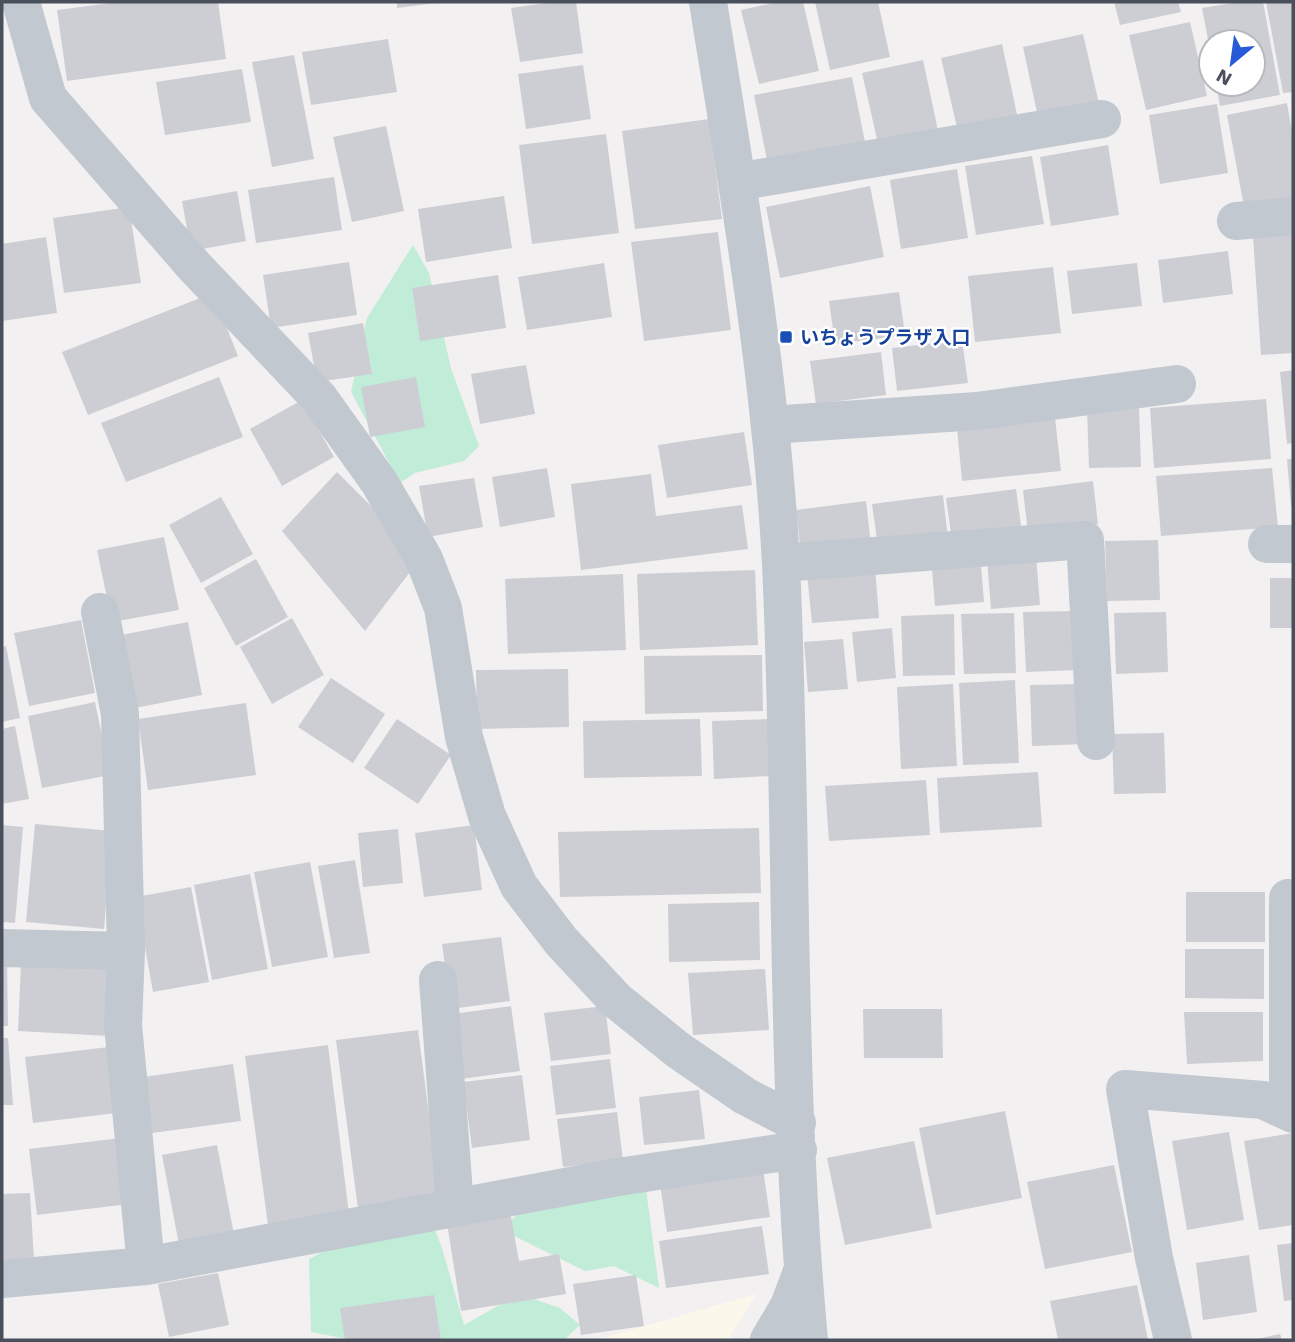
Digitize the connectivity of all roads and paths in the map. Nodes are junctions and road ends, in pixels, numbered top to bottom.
1 (21, 2) edge
2 (708, 2) edge
3 (1102, 119) dead end
4 (737, 182) junction
5 (1293, 216) edge
6 (1237, 222) dead end
7 (1177, 384) dead end
8 (770, 425) junction
9 (780, 563) junction
10 (100, 612) dead end
11 (1096, 741) dead end
12 (1289, 898) dead end
13 (2, 948) edge
14 (126, 951) junction
15 (438, 980) dead end
16 (1290, 1113) edge
17 (797, 1136) junction
18 (455, 1207) junction
19 (146, 1266) junction
20 (803, 1268) junction
21 (2, 1279) edge
22 (769, 1340) edge
23 (809, 1340) edge
24 (1173, 1340) edge

1 - 17 street
2 - 4 street
3 - 4 street
4 - 8 street
5 - 6 street
7 - 8 street
8 - 9 street
9 - 11 street
9 - 17 street
10 - 14 street
12 - 16 street
13 - 14 street
14 - 19 street
15 - 18 street
16 - 24 street
17 - 18 street
17 - 20 street
18 - 19 street
19 - 21 street
20 - 22 street
20 - 23 street

